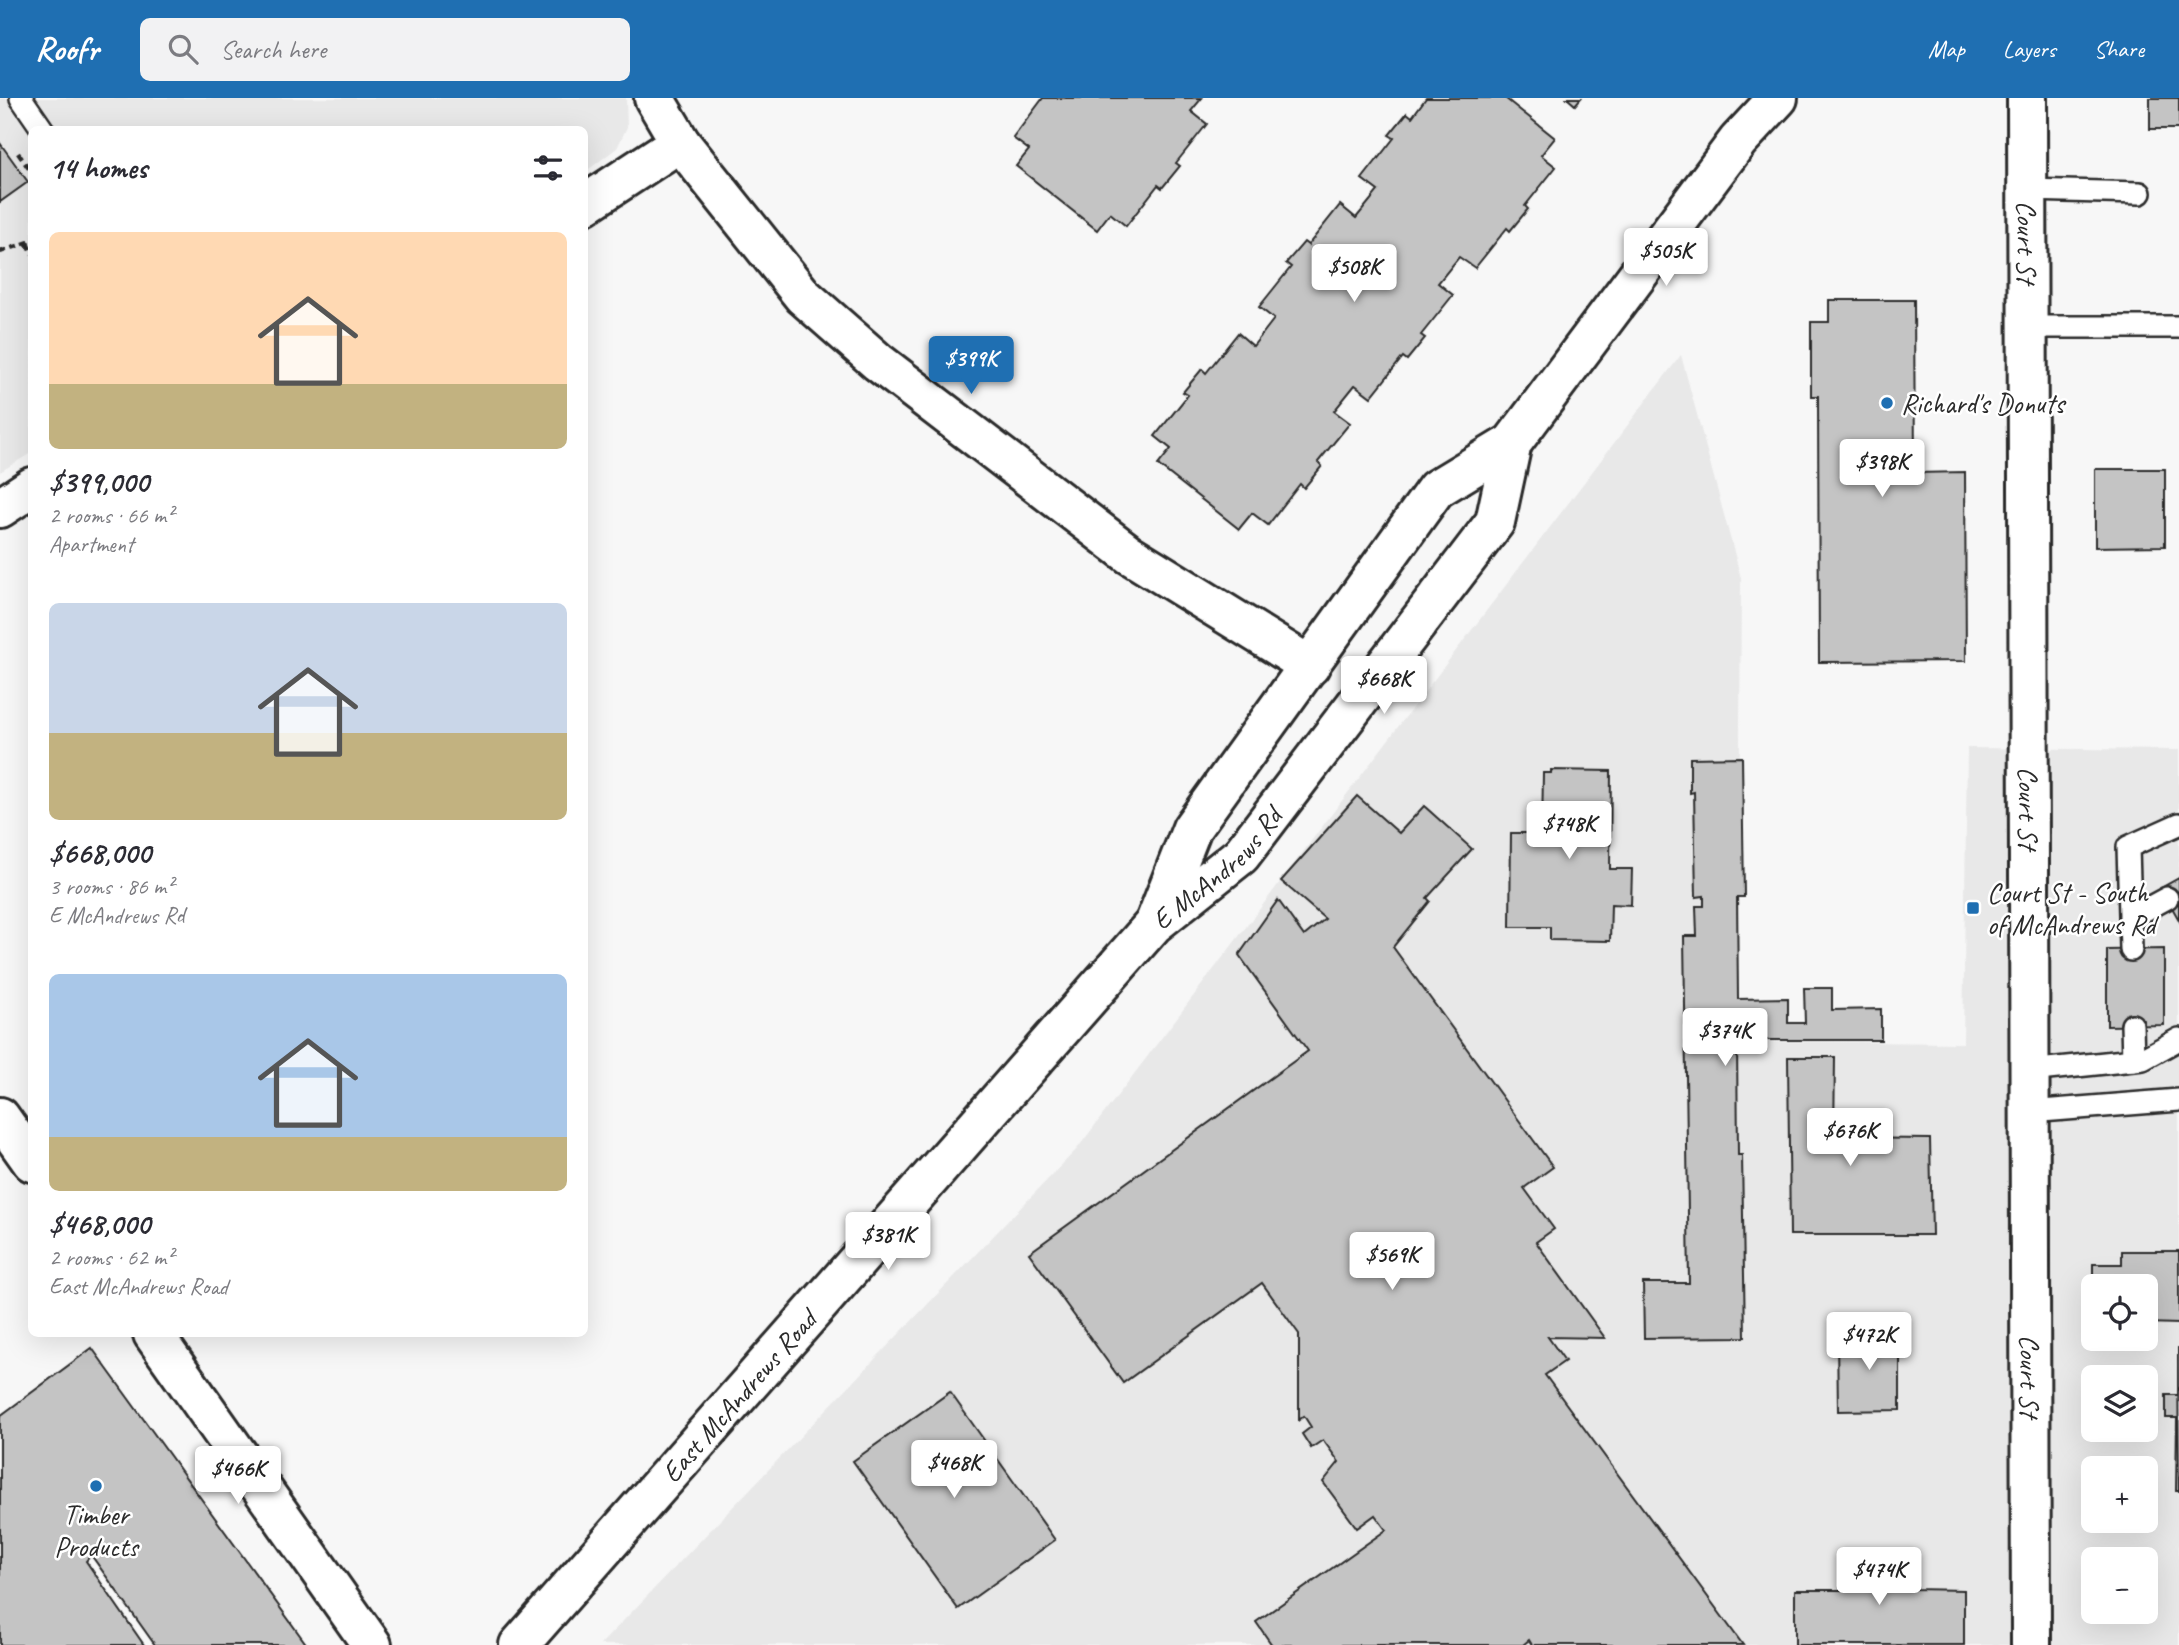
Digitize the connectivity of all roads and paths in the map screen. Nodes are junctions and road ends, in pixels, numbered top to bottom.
1 (21, 98) edge
2 (654, 98) edge
3 (1778, 98) edge
4 (2027, 98) edge
5 (40, 126) edge
6 (680, 142) junction
7 (2027, 190) junction
8 (2140, 192) dead end
9 (588, 202) edge
10 (28, 242) edge
11 (0, 252) edge
12 (2027, 327) junction
13 (2179, 327) edge
14 (1512, 443) junction
15 (28, 490) edge
16 (0, 508) edge
17 (1310, 666) junction
18 (2179, 824) edge
19 (2167, 898) dead end
20 (2130, 918) junction
21 (1154, 924) junction
22 (2131, 950) dead end
23 (2132, 1025) dead end
24 (2179, 1039) edge
25 (2133, 1060) junction
26 (2029, 1071) junction
27 (2179, 1100) edge
28 (2029, 1112) junction
29 (0, 1117) edge
30 (28, 1156) edge
31 (155, 1337) edge
32 (372, 1645) edge
33 (519, 1645) edge
34 (2031, 1645) edge

1 - 5 lane
2 - 6 main road
3 - 14 main road, E McAndrews Rd
4 - 7 main road, Court St
6 - 9 main road
6 - 17 main road
7 - 8 lane
7 - 12 main road, Court St
10 - 11 path
12 - 13 lane
12 - 26 main road, Court St
14 - 17 main road, E McAndrews Rd
14 - 21 main road, E McAndrews Rd
15 - 16 main road
17 - 21 main road, E McAndrews Rd
18 - 20 lane
19 - 20 lane
20 - 22 lane
21 - 33 main road, East McAndrews Road
23 - 25 lane
24 - 25 lane
25 - 26 lane
26 - 28 main road, Court St
27 - 28 lane
28 - 34 main road, Court St
29 - 30 main road
31 - 32 main road

